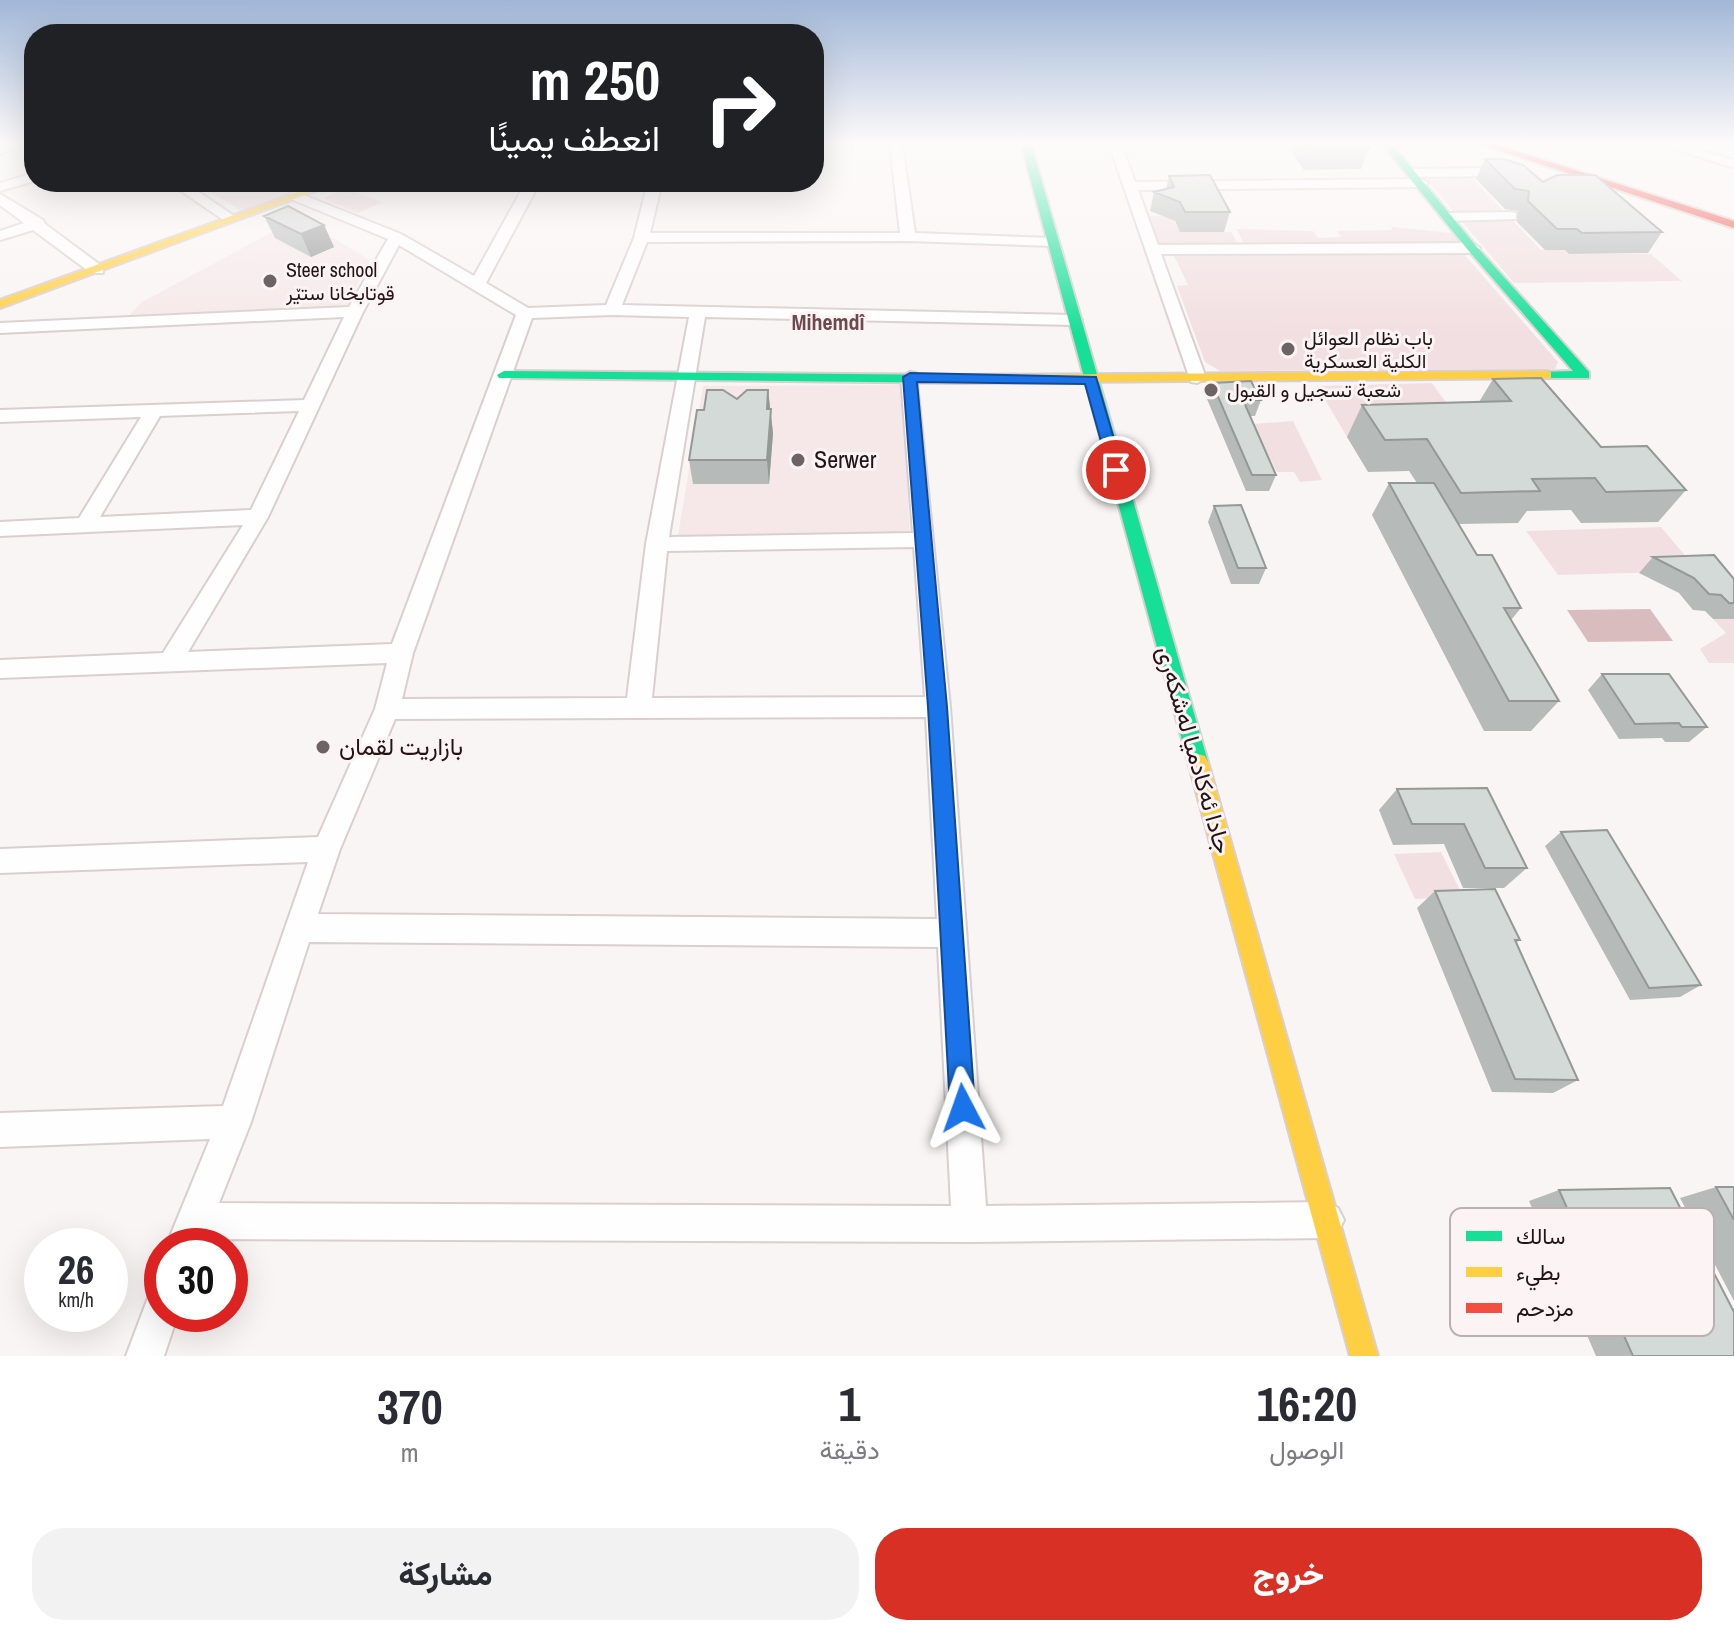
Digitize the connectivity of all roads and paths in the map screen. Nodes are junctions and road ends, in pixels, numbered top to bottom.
1 (14, 207) edge
2 (214, 207) edge
3 (262, 207) edge
4 (324, 207) edge
5 (519, 207) edge
6 (649, 207) edge
7 (904, 207) edge
8 (1043, 207) edge
9 (1139, 207) edge
10 (1440, 207) edge
11 (1685, 207) edge
12 (1707, 207) edge
13 (1511, 216) dead end
14 (1734, 216) edge
15 (1448, 217) junction
16 (230, 218) junction
17 (38, 223) junction
18 (1734, 225) edge
19 (0, 236) edge
20 (396, 237) junction
21 (908, 237) junction
22 (641, 238) junction
23 (1052, 242) junction
24 (1472, 248) junction
25 (1152, 250) junction
26 (97, 270) junction
27 (477, 285) junction
28 (0, 304) edge
29 (612, 310) junction
30 (698, 311) junction
31 (355, 312) junction
32 (525, 313) junction
33 (1074, 320) junction
34 (0, 328) edge
35 (504, 375) junction
36 (685, 376) junction
37 (744, 376) junction
38 (910, 377) junction
39 (1197, 378) junction
40 (1091, 380) junction
41 (739, 400) edge
42 (313, 405) junction
43 (154, 410) junction
44 (0, 416) edge
45 (258, 517) junction
46 (85, 525) junction
47 (0, 529) edge
48 (924, 540) junction
49 (657, 544) junction
50 (401, 653) junction
51 (171, 661) junction
52 (0, 669) edge
53 (938, 707) junction
54 (387, 709) junction
55 (638, 710) junction
56 (326, 849) junction
57 (0, 861) edge
58 (298, 928) junction
59 (952, 933) junction
60 (234, 1122) junction
61 (0, 1130) edge
62 (1326, 1220) junction
63 (970, 1224) junction
64 (190, 1228) edge
65 (248, 1233) edge
66 (154, 1332) edge
67 (145, 1356) edge
68 (1364, 1356) edge

1 - 17 street
2 - 16 street
3 - 16 street
4 - 20 street
5 - 27 street
6 - 22 street
7 - 21 street
8 - 23 street, جادا ئه‌كادميا له‌شكه‌رى
9 - 25 street
10 - 15 street
11 - 18 street
12 - 14 street
13 - 15 street
15 - 24 street
16 - 26 street
17 - 19 street
17 - 26 street
20 - 27 street
20 - 31 street
21 - 22 street
21 - 23 street
22 - 29 street
23 - 33 street, جادا ئه‌كادميا له‌شكه‌رى
24 - 25 street
24 - 39 street
25 - 39 street
26 - 28 street
27 - 32 street
29 - 30 street
29 - 32 street
30 - 33 street
30 - 36 street
31 - 34 street
31 - 42 street
32 - 35 street
33 - 40 street, جادا ئه‌كادميا له‌شكه‌رى
35 - 36 street
35 - 50 street
36 - 37 street
36 - 49 street
37 - 38 street
37 - 41 street
38 - 40 street
38 - 48 street
39 - 40 street
40 - 62 street, جادا ئه‌كادميا له‌شكه‌رى
42 - 43 street
42 - 45 street
43 - 44 street
43 - 46 street
45 - 46 street
45 - 51 street
46 - 47 street
48 - 49 street
48 - 53 street
49 - 55 street
50 - 51 street
50 - 54 street
51 - 52 street
53 - 55 street
53 - 59 street
54 - 55 street
54 - 56 street
56 - 57 street
56 - 58 street
58 - 59 street
58 - 60 street
59 - 63 street
60 - 61 street
60 - 64 street
62 - 63 street
62 - 68 street, جادا ئه‌كادميا له‌شكه‌رى
63 - 65 street
66 - 67 street

